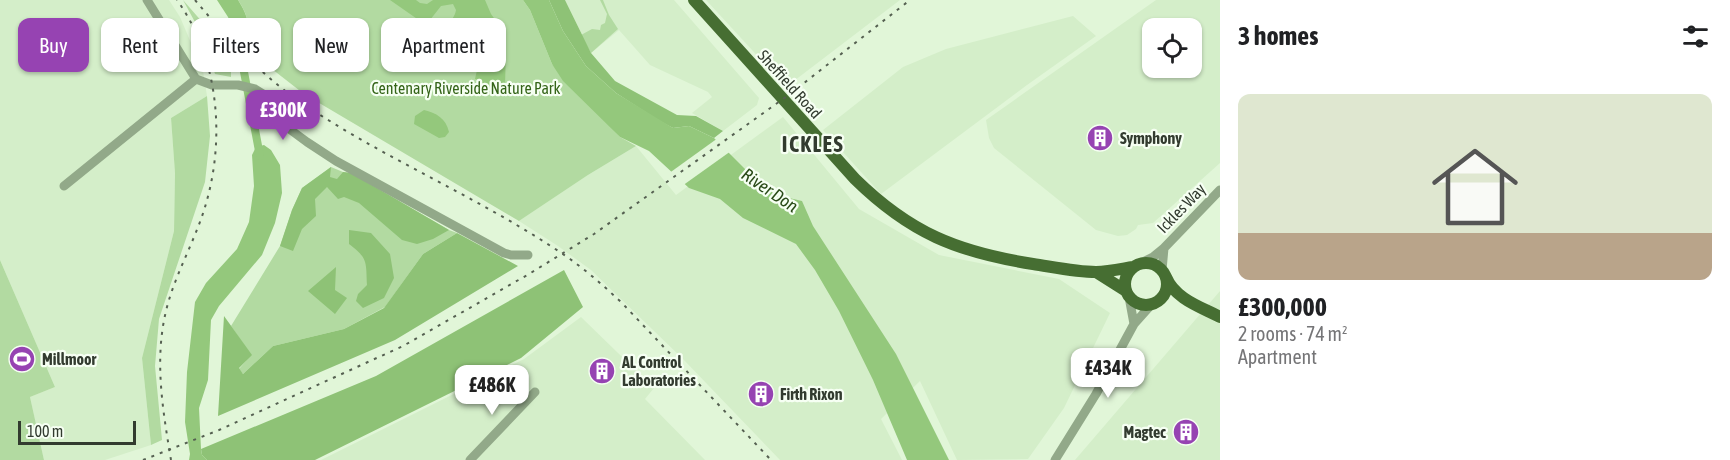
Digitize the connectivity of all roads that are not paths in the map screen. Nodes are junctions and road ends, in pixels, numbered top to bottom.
1 (147, 0) edge
2 (694, 0) edge
3 (196, 79) junction
4 (64, 186) dead end
5 (1220, 190) edge
6 (1164, 248) junction
7 (528, 255) dead end
8 (1136, 266) junction
9 (1096, 272) junction
10 (1164, 273) junction
11 (1128, 294) junction
12 (1186, 300) junction
13 (1152, 304) junction
14 (1220, 317) edge
15 (1134, 324) junction
16 (535, 392) dead end
17 (470, 460) edge
18 (1055, 460) edge

1 - 3 street
2 - 9 main road, Sheffield Road
3 - 4 street
3 - 7 street
5 - 6 street, Ickles Way
6 - 8 street, Ickles Way
6 - 10 street, Ickles Way
8 - 9 main road, Sheffield Road
8 - 10 main road
8 - 11 main road
9 - 11 main road, Sheffield Road
10 - 12 main road
10 - 13 main road
11 - 13 main road
11 - 15 street
12 - 13 main road
12 - 14 main road
13 - 15 street
15 - 18 street
16 - 17 street

